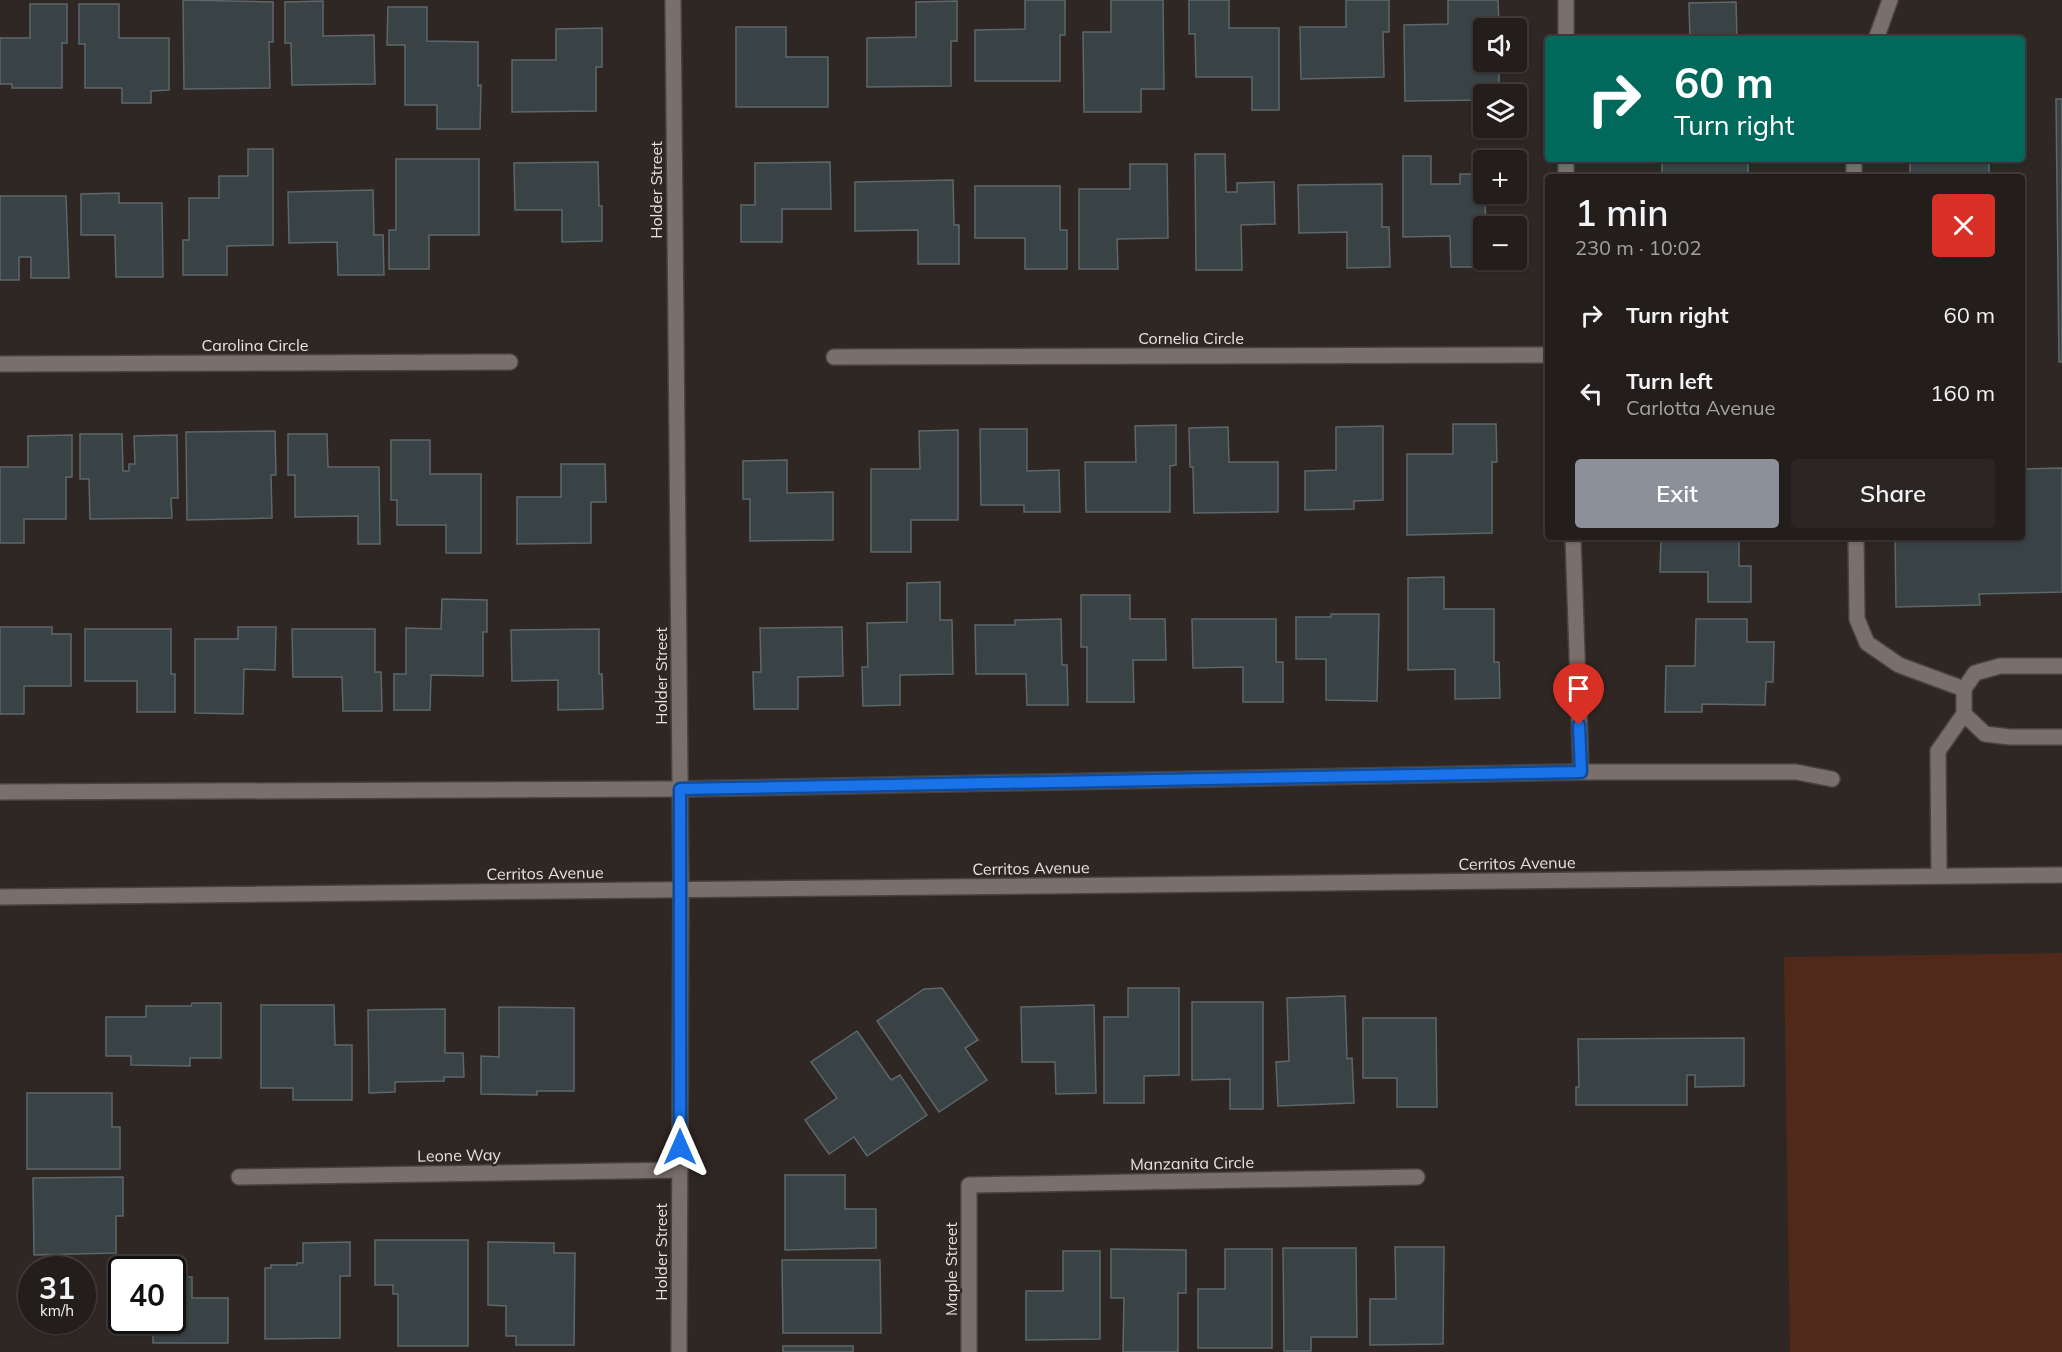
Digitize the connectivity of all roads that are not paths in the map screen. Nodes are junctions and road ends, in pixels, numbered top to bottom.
1 (673, 0) edge
2 (1566, 0) edge
3 (1890, 0) edge
4 (1566, 36) edge
5 (1877, 36) edge
6 (1545, 355) edge
7 (834, 357) dead end
8 (510, 362) dead end
9 (0, 364) edge
10 (1573, 540) edge
11 (1856, 540) edge
12 (2062, 666) edge
13 (1964, 689) junction
14 (1964, 714) junction
15 (2062, 736) edge
16 (1581, 772) junction
17 (1832, 778) dead end
18 (680, 789) junction
19 (0, 792) edge
20 (2062, 875) edge
21 (1939, 876) junction
22 (681, 890) junction
23 (0, 897) edge
24 (680, 1170) junction
25 (239, 1177) dead end
26 (1417, 1177) dead end
27 (969, 1185) joint
28 (679, 1352) edge
29 (969, 1352) edge

1 - 18 street, Holder Street
2 - 4 street
3 - 5 street
6 - 7 street, Cornelia Circle
8 - 9 street, Carolina Circle
10 - 16 street
11 - 13 street
12 - 13 street
13 - 14 street
14 - 15 street
14 - 21 street
16 - 17 street
16 - 18 street
18 - 19 street
18 - 22 street, Holder Street
20 - 21 street, Cerritos Avenue
21 - 22 street, Cerritos Avenue
22 - 23 street, Cerritos Avenue
22 - 24 street, Holder Street
24 - 25 street, Leone Way
24 - 28 street, Holder Street
26 - 27 street, Manzanita Circle
27 - 29 street, Maple Street

